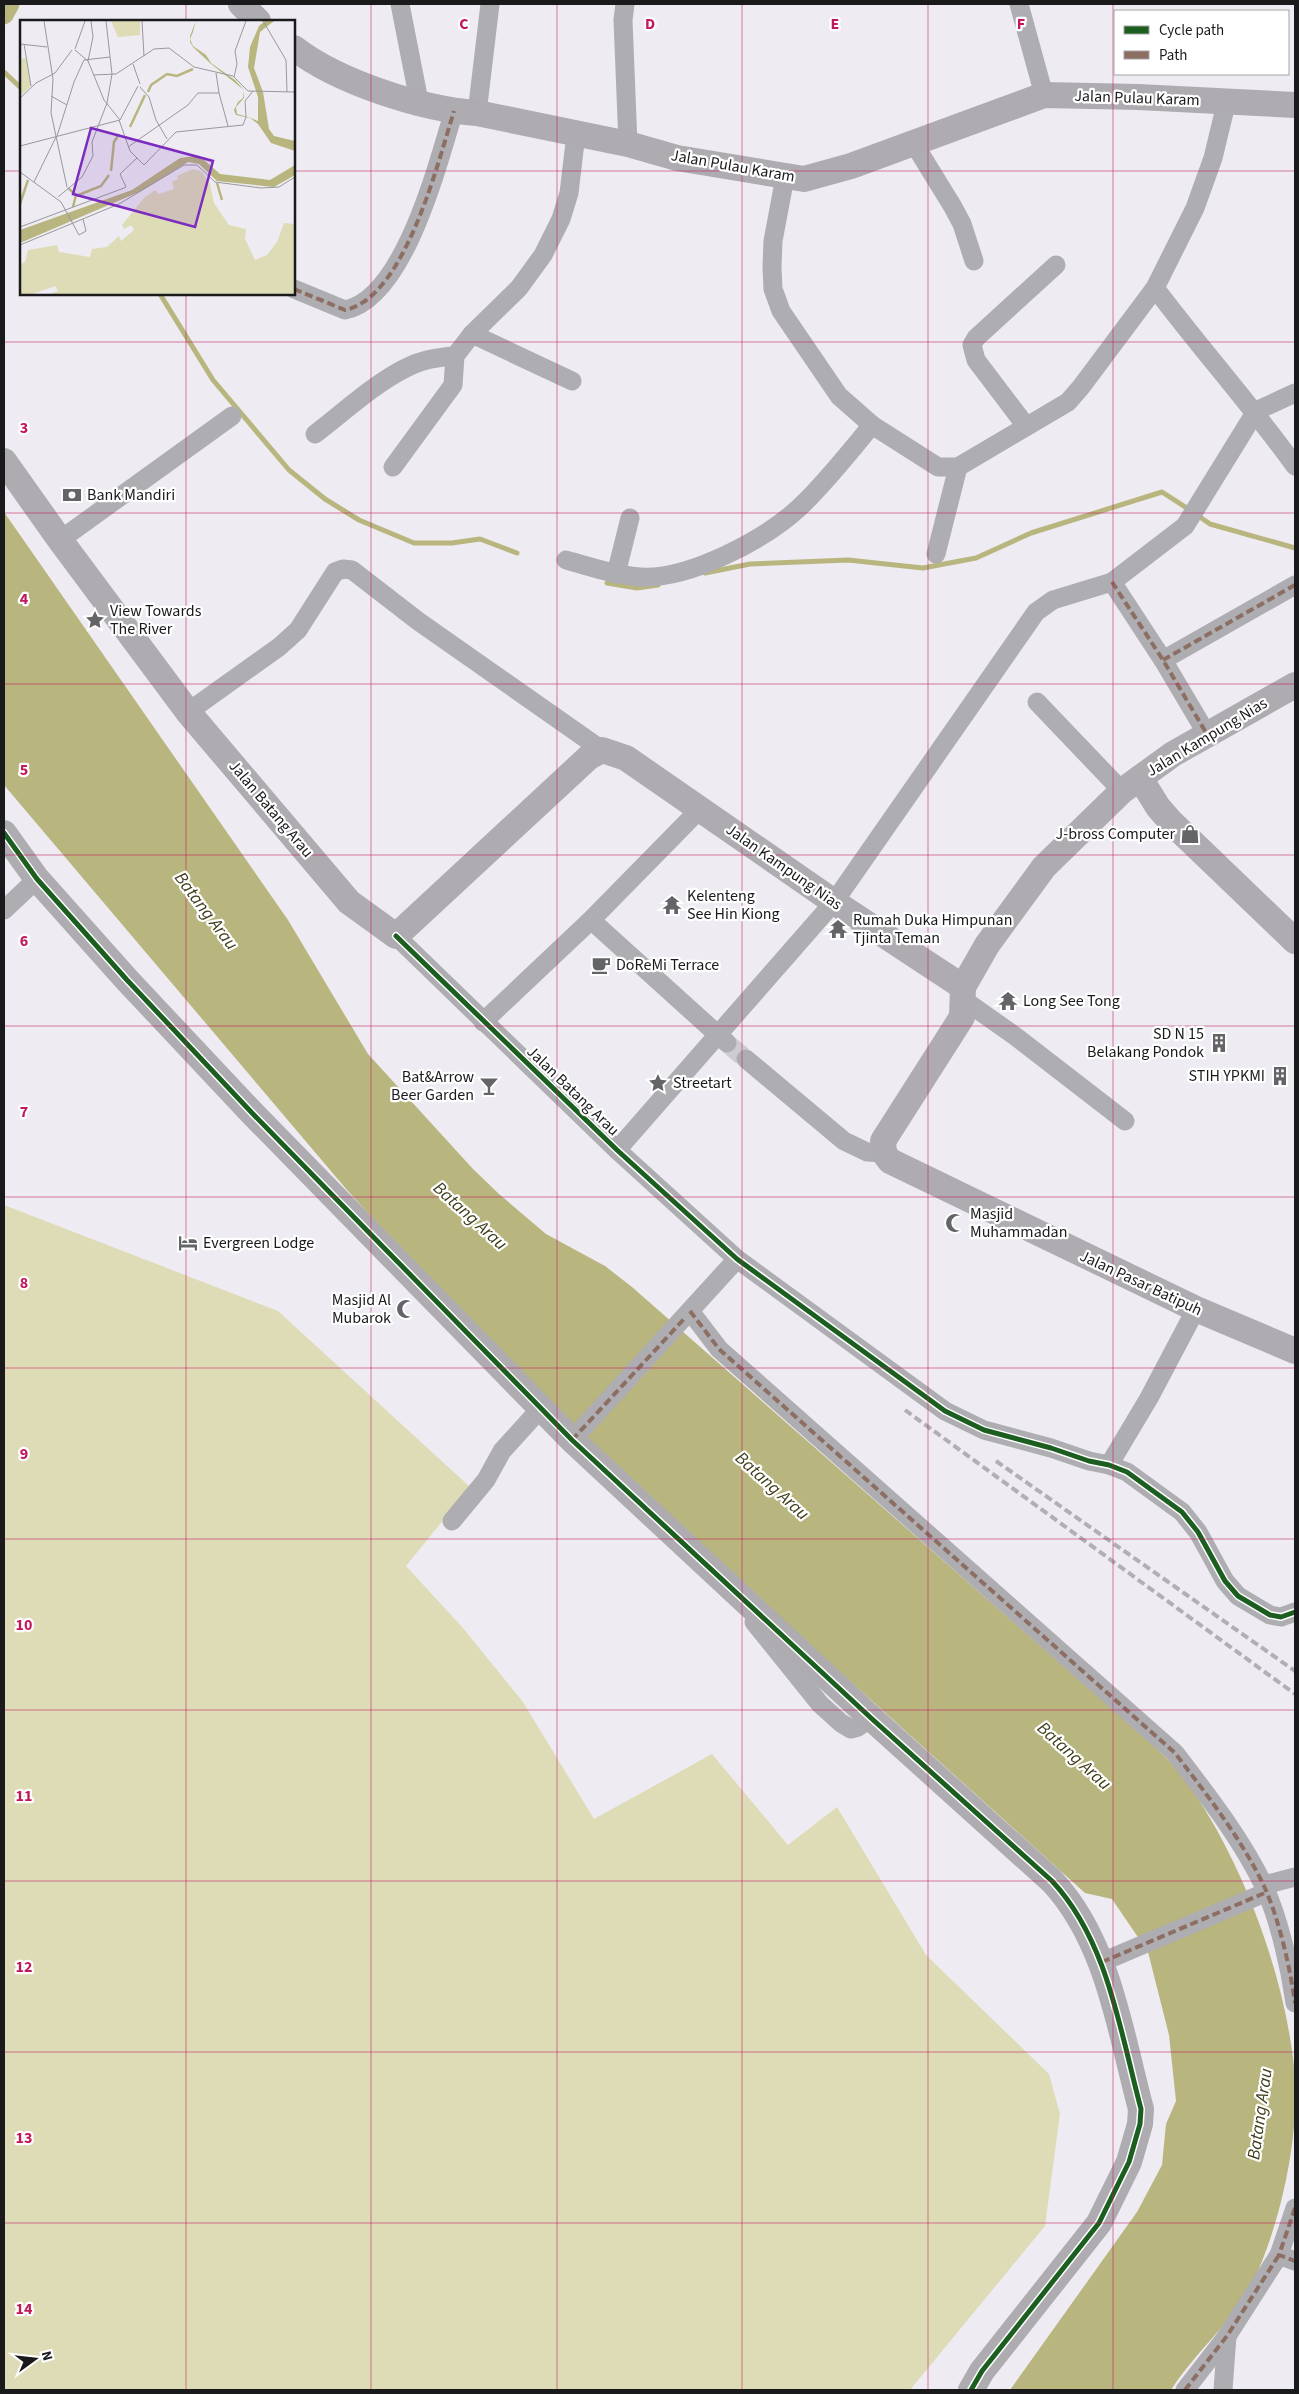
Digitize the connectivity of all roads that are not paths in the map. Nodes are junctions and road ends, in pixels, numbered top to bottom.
1 (400, 4) edge
2 (490, 4) edge
3 (625, 4) edge
4 (1020, 4) edge
5 (295, 49) edge
6 (1044, 95) junction
7 (1227, 100) junction
8 (418, 101) junction
9 (1295, 105) edge
10 (465, 112) junction
11 (576, 134) junction
12 (913, 142) junction
13 (628, 144) junction
14 (785, 176) junction
15 (974, 261) dead end
16 (1056, 265) dead end
17 (1155, 288) junction
18 (295, 289) edge
19 (472, 334) junction
20 (455, 356) junction
21 (572, 381) dead end
22 (1295, 393) edge
23 (1256, 412) junction
24 (232, 416) dead end
25 (872, 425) junction
26 (1026, 426) junction
27 (315, 434) dead end
28 (4, 461) edge
29 (1295, 466) edge
30 (393, 467) dead end
31 (958, 467) junction
32 (630, 518) dead end
33 (60, 540) junction
34 (936, 554) dead end
35 (566, 560) dead end
36 (616, 574) junction
37 (1112, 582) junction
38 (1295, 584) edge
39 (1163, 660) junction
40 (1295, 685) edge
41 (1037, 702) dead end
42 (188, 712) junction
43 (1208, 736) junction
44 (602, 750) junction
45 (1131, 784) junction
46 (700, 808) junction
47 (4, 833) edge
48 (37, 879) junction
49 (834, 902) junction
50 (4, 910) edge
51 (591, 920) junction
52 (396, 936) junction
53 (1295, 941) edge
54 (964, 993) junction
55 (483, 1022) junction
56 (723, 1040) junction
57 (746, 1059) tunnel mouth
58 (1125, 1121) dead end
59 (617, 1150) junction
60 (884, 1153) junction
61 (737, 1259) junction
62 (1196, 1309) junction
63 (687, 1315) junction
64 (1295, 1351) edge
65 (541, 1408) junction
66 (574, 1438) junction
67 (1109, 1465) junction
68 (452, 1521) dead end
69 (1295, 1612) edge
70 (1295, 1877) edge
71 (1262, 1891) junction
72 (1106, 1961) junction
73 (1295, 2003) edge
74 (1295, 2208) edge
75 (1287, 2258) edge
76 (1227, 2336) junction
77 (971, 2390) edge
78 (1185, 2390) edge
79 (1223, 2390) edge

1 - 8 street
2 - 10 street
3 - 13 street
4 - 6 street
5 - 8 street, Jalan Pulau Karam
6 - 7 street, Jalan Pulau Karam
6 - 12 street, Jalan Pulau Karam
7 - 9 street, Jalan Pulau Karam
7 - 17 street
8 - 10 street, Jalan Pulau Karam
10 - 11 street, Jalan Pulau Karam
10 - 18 street
11 - 13 street, Jalan Pulau Karam
11 - 19 street
12 - 14 street, Jalan Pulau Karam
12 - 15 street
13 - 14 street, Jalan Pulau Karam
14 - 25 street
16 - 26 street
17 - 23 street
17 - 26 street
19 - 20 street
19 - 21 street
20 - 27 street
20 - 30 street
22 - 23 street
23 - 29 street
23 - 37 street
24 - 33 street
25 - 31 street
25 - 36 street
26 - 31 street
28 - 33 street, Jalan Batang Arau
31 - 34 street
32 - 36 street
33 - 42 street, Jalan Batang Arau
35 - 36 street
37 - 39 street
37 - 49 street
38 - 39 street
39 - 43 street
40 - 43 street, Jalan Kampung Nias
41 - 45 street
42 - 44 street
42 - 52 street, Jalan Batang Arau
43 - 45 street, Jalan Kampung Nias
44 - 46 street, Jalan Kampung Nias
44 - 52 street
45 - 53 street
45 - 54 street, Jalan Kampung Nias
46 - 49 street, Jalan Kampung Nias
46 - 51 street
47 - 48 street
48 - 50 street
48 - 65 street
49 - 54 street, Jalan Kampung Nias
49 - 56 street
51 - 55 street
51 - 56 street
52 - 55 street, Jalan Batang Arau
54 - 58 street
54 - 60 street
55 - 59 street, Jalan Batang Arau
56 - 59 street
57 - 60 street
59 - 61 street, Jalan Batang Arau
60 - 62 street, Jalan Pasar Batipuh
61 - 63 street
61 - 67 street, Jalan Batang Arau
62 - 64 street, Jalan Pasar Batipuh
62 - 67 street
63 - 66 street
63 - 71 street
65 - 66 street
65 - 68 street
66 - 72 street
67 - 69 street, Jalan Batang Arau
70 - 71 street
71 - 72 street
71 - 73 street
72 - 77 street
74 - 75 street
75 - 76 street
76 - 78 street
76 - 79 street

